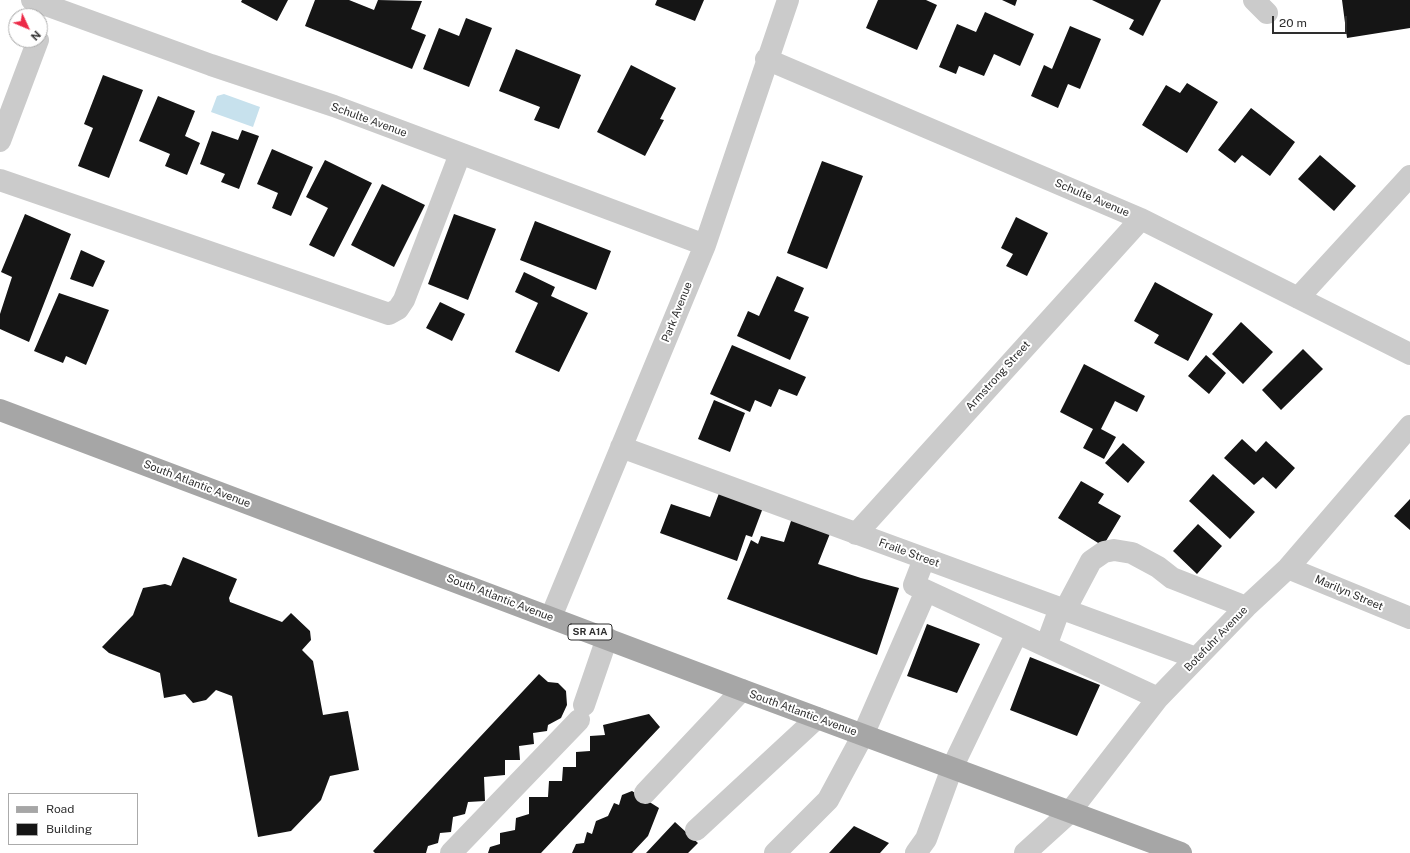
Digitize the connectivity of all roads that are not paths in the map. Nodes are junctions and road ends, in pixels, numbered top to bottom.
1 (788, 0) edge
2 (45, 2) edge
3 (35, 48) edge
4 (766, 59) junction
5 (0, 141) edge
6 (460, 154) junction
7 (1410, 176) edge
8 (0, 180) edge
9 (1141, 219) junction
10 (705, 245) junction
11 (1298, 298) junction
12 (1410, 354) edge
13 (0, 410) edge
14 (1410, 426) edge
15 (621, 447) junction
16 (856, 534) junction
17 (924, 559) junction
18 (1288, 568) junction
19 (926, 591) junction
20 (1246, 607) junction
21 (1063, 609) junction
22 (551, 617) junction
23 (1410, 618) edge
24 (1017, 633) junction
25 (607, 638) junction
26 (1046, 646) junction
27 (1196, 658) junction
28 (742, 690) junction
29 (1158, 698) junction
30 (816, 718) junction
31 (863, 735) junction
32 (952, 768) junction
33 (645, 794) dead end
34 (1069, 813) junction
35 (696, 830) dead end
36 (451, 853) edge
37 (775, 853) edge
38 (916, 853) edge
39 (1025, 853) edge
40 (1181, 853) edge

1 - 4 street, Park Avenue
2 - 6 street, Schulte Avenue
3 - 5 street
4 - 9 street, Schulte Avenue
4 - 10 street, Park Avenue
6 - 8 street
6 - 10 street, Schulte Avenue
7 - 11 street
9 - 11 street, Schulte Avenue
9 - 16 street, Armstrong Street
10 - 15 street, Park Avenue
11 - 12 street, Schulte Avenue
13 - 22 main road, South Atlantic Avenue / SR A1A
14 - 18 street, Botefuhr Avenue
15 - 16 street, Fraile Street
15 - 22 street, Park Avenue
16 - 17 street, Fraile Street
17 - 19 street
17 - 21 street, Fraile Street
18 - 20 street, Botefuhr Avenue
18 - 23 street, Marilyn Street
19 - 24 street
19 - 31 street
20 - 21 street
20 - 27 street, Botefuhr Avenue
21 - 26 street
21 - 27 street, Fraile Street
22 - 25 main road, South Atlantic Avenue / SR A1A
24 - 26 street
24 - 32 street
25 - 28 main road, South Atlantic Avenue / SR A1A
25 - 36 street
26 - 29 street
27 - 29 street, Botefuhr Avenue
28 - 30 main road, South Atlantic Avenue / SR A1A
28 - 33 street
29 - 34 street, Botefuhr Avenue
30 - 31 main road, South Atlantic Avenue / SR A1A
30 - 35 street
31 - 32 main road, South Atlantic Avenue / SR A1A
31 - 37 street
32 - 34 main road, South Atlantic Avenue / SR A1A
32 - 38 street
34 - 39 street, Botefuhr Avenue
34 - 40 main road, South Atlantic Avenue / SR A1A

